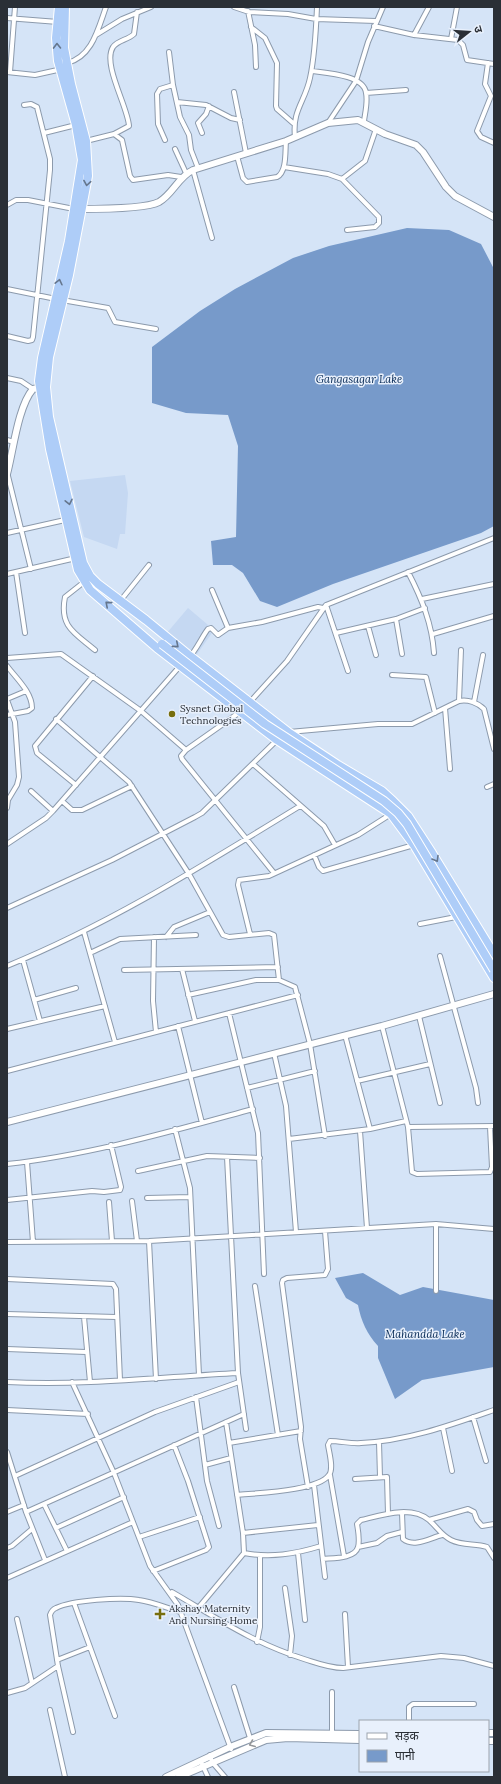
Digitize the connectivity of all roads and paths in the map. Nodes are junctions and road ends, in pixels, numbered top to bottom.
1 (15, 7) edge
2 (59, 7) edge
3 (65, 7) edge
4 (106, 7) edge
5 (151, 7) edge
6 (234, 7) edge
7 (317, 7) edge
8 (383, 7) edge
9 (429, 7) edge
10 (457, 7) edge
11 (248, 11) junction
12 (137, 12) junction
13 (7, 18) edge
14 (15, 19) junction
15 (316, 19) junction
16 (376, 21) junction
17 (61, 22) junction
18 (374, 26) junction
19 (251, 27) junction
20 (95, 35) junction
21 (414, 35) junction
22 (451, 39) junction
23 (169, 52) dead end
24 (488, 63) junction
25 (494, 64) edge
26 (64, 67) junction
27 (256, 67) dead end
28 (312, 71) junction
29 (8, 72) edge
30 (356, 81) junction
31 (172, 85) junction
32 (406, 90) dead end
33 (234, 92) dead end
34 (366, 93) junction
35 (178, 102) junction
36 (24, 106) dead end
37 (209, 106) junction
38 (240, 120) junction
39 (364, 121) junction
40 (328, 123) junction
41 (294, 124) junction
42 (76, 125) junction
43 (376, 128) junction
44 (44, 133) junction
45 (202, 133) dead end
46 (114, 134) junction
47 (295, 137) junction
48 (165, 140) dead end
49 (86, 141) junction
50 (286, 141) junction
51 (494, 143) edge
52 (175, 149) dead end
53 (246, 153) junction
54 (237, 156) junction
55 (284, 167) junction
56 (190, 172) junction
57 (342, 180) junction
58 (45, 204) junction
59 (7, 205) edge
60 (79, 209) junction
61 (494, 217) edge
62 (347, 230) dead end
63 (212, 238) dead end
64 (7, 289) edge
65 (38, 296) junction
66 (59, 300) junction
67 (156, 329) dead end
68 (7, 336) edge
69 (7, 378) edge
70 (39, 388) junction
71 (7, 440) edge
72 (14, 442) junction
73 (7, 473) edge
74 (65, 520) junction
75 (21, 530) junction
76 (7, 533) edge
77 (494, 538) edge
78 (77, 557) junction
79 (149, 565) dead end
80 (31, 569) junction
81 (16, 572) junction
82 (408, 572) junction
83 (7, 574) edge
84 (84, 582) junction
85 (494, 584) edge
86 (212, 590) dead end
87 (120, 600) junction
88 (422, 600) junction
89 (325, 606) junction
90 (425, 608) junction
91 (494, 616) edge
92 (396, 619) junction
93 (146, 620) junction
94 (368, 626) junction
95 (228, 628) junction
96 (137, 630) junction
97 (336, 633) junction
98 (25, 634) dead end
99 (433, 634) junction
100 (162, 644) junction
101 (95, 650) dead end
102 (462, 650) dead end
103 (434, 653) dead end
104 (402, 654) dead end
105 (376, 655) dead end
106 (483, 655) dead end
107 (190, 656) junction
108 (7, 658) edge
109 (181, 665) junction
110 (7, 666) edge
111 (348, 671) dead end
112 (392, 675) dead end
113 (93, 676) junction
114 (26, 691) junction
115 (7, 700) edge
116 (459, 701) junction
117 (250, 702) junction
118 (474, 702) junction
119 (445, 708) junction
120 (141, 711) junction
121 (241, 712) junction
122 (435, 713) junction
123 (7, 715) edge
124 (13, 715) junction
125 (56, 719) junction
126 (288, 732) junction
127 (277, 740) junction
128 (494, 749) edge
129 (186, 750) junction
130 (100, 757) junction
131 (253, 764) junction
132 (450, 769) dead end
133 (494, 784) edge
134 (76, 785) junction
135 (132, 786) junction
136 (487, 787) dead end
137 (31, 791) dead end
138 (216, 799) junction
139 (62, 801) junction
140 (300, 806) junction
141 (7, 808) edge
142 (54, 811) junction
143 (391, 814) junction
144 (163, 833) junction
145 (247, 838) junction
146 (7, 844) edge
147 (335, 845) junction
148 (414, 845) junction
149 (314, 855) junction
150 (274, 873) junction
151 (189, 874) junction
152 (7, 908) edge
153 (210, 912) junction
154 (456, 917) junction
155 (420, 924) dead end
156 (84, 932) junction
157 (250, 934) junction
158 (196, 935) dead end
159 (154, 937) junction
160 (166, 937) junction
161 (90, 953) junction
162 (494, 954) edge
163 (440, 956) dead end
164 (23, 960) junction
165 (7, 966) edge
166 (278, 967) junction
167 (182, 969) junction
168 (124, 970) dead end
169 (153, 970) junction
170 (494, 970) edge
171 (494, 978) edge
172 (279, 980) junction
173 (76, 988) dead end
174 (494, 994) edge
175 (188, 995) junction
176 (298, 995) junction
177 (34, 1000) junction
178 (105, 1006) junction
179 (453, 1007) junction
180 (229, 1013) junction
181 (418, 1016) junction
182 (40, 1021) junction
183 (195, 1021) junction
184 (178, 1026) junction
185 (382, 1026) junction
186 (7, 1029) edge
187 (156, 1032) junction
188 (345, 1035) junction
189 (115, 1042) junction
190 (310, 1044) junction
191 (274, 1053) junction
192 (241, 1062) junction
193 (430, 1064) junction
194 (7, 1070) edge
195 (315, 1071) junction
196 (395, 1073) junction
197 (190, 1075) junction
198 (280, 1079) junction
199 (357, 1081) junction
200 (247, 1088) junction
201 (440, 1103) dead end
202 (478, 1103) dead end
203 (253, 1109) junction
204 (406, 1121) junction
205 (7, 1122) edge
206 (202, 1123) junction
207 (492, 1126) edge
208 (408, 1127) junction
209 (370, 1129) junction
210 (175, 1130) junction
211 (360, 1131) junction
212 (325, 1136) junction
213 (289, 1139) junction
214 (111, 1145) junction
215 (227, 1157) junction
216 (260, 1158) junction
217 (183, 1160) junction
218 (27, 1162) junction
219 (7, 1164) edge
220 (138, 1171) dead end
221 (190, 1197) junction
222 (147, 1198) dead end
223 (30, 1199) junction
224 (7, 1200) edge
225 (132, 1201) dead end
226 (110, 1202) dead end
227 (436, 1224) junction
228 (367, 1228) junction
229 (494, 1229) edge
230 (325, 1231) junction
231 (296, 1232) junction
232 (262, 1235) junction
233 (231, 1236) junction
234 (192, 1238) junction
235 (112, 1241) junction
236 (137, 1241) junction
237 (149, 1241) junction
238 (7, 1242) edge
239 (33, 1242) junction
240 (264, 1274) dead end
241 (7, 1279) edge
242 (255, 1286) dead end
243 (436, 1291) dead end
244 (7, 1314) edge
245 (84, 1317) junction
246 (116, 1317) junction
247 (7, 1349) edge
248 (86, 1352) junction
249 (238, 1373) junction
250 (200, 1375) junction
251 (156, 1379) junction
252 (120, 1380) junction
253 (7, 1382) edge
254 (72, 1382) junction
255 (90, 1382) junction
256 (239, 1382) junction
257 (196, 1397) junction
258 (7, 1410) edge
259 (494, 1410) edge
260 (88, 1414) junction
261 (244, 1414) junction
262 (473, 1418) junction
263 (226, 1422) junction
264 (443, 1428) junction
265 (246, 1429) dead end
266 (301, 1431) junction
267 (201, 1433) junction
268 (278, 1435) junction
269 (99, 1438) junction
270 (378, 1442) junction
271 (229, 1443) junction
272 (174, 1445) junction
273 (7, 1452) edge
274 (231, 1458) junction
275 (486, 1461) dead end
276 (204, 1465) junction
277 (452, 1471) dead end
278 (114, 1472) junction
279 (330, 1475) junction
280 (15, 1476) junction
281 (380, 1477) junction
282 (355, 1479) dead end
283 (314, 1485) junction
284 (308, 1487) junction
285 (237, 1495) junction
286 (124, 1497) junction
287 (44, 1504) junction
288 (24, 1505) junction
289 (7, 1512) edge
290 (26, 1512) junction
291 (402, 1513) junction
292 (388, 1514) junction
293 (200, 1518) junction
294 (429, 1520) junction
295 (133, 1522) junction
296 (494, 1524) edge
297 (318, 1525) junction
298 (219, 1526) dead end
299 (56, 1528) junction
300 (32, 1529) junction
301 (402, 1532) junction
302 (243, 1533) junction
303 (442, 1534) junction
304 (139, 1537) junction
305 (321, 1546) junction
306 (358, 1547) junction
307 (7, 1548) edge
308 (67, 1551) junction
309 (244, 1553) junction
310 (298, 1553) junction
311 (260, 1556) junction
312 (344, 1556) junction
313 (323, 1558) junction
314 (494, 1558) edge
315 (45, 1560) junction
316 (153, 1571) junction
317 (325, 1577) dead end
318 (7, 1578) edge
319 (285, 1588) dead end
320 (170, 1591) junction
321 (74, 1604) junction
322 (199, 1607) junction
323 (181, 1612) junction
324 (346, 1614) dead end
325 (17, 1619) dead end
326 (305, 1620) dead end
327 (258, 1642) junction
328 (90, 1647) junction
329 (290, 1655) junction
330 (57, 1660) junction
331 (58, 1666) junction
332 (494, 1666) edge
333 (348, 1667) junction
334 (32, 1683) junction
335 (234, 1687) dead end
336 (332, 1692) dead end
337 (7, 1693) edge
338 (474, 1704) dead end
339 (50, 1710) dead end
340 (115, 1716) dead end
341 (409, 1720) edge
342 (73, 1732) dead end
343 (332, 1734) junction
344 (359, 1734) edge
345 (250, 1738) junction
346 (359, 1740) edge
347 (232, 1750) junction
348 (211, 1759) junction
349 (202, 1763) junction
350 (207, 1776) edge
351 (65, 1777) edge
352 (166, 1777) edge
353 (178, 1777) edge
354 (225, 1777) edge

1 - 14 street
2 - 17 highway
3 - 17 highway
4 - 20 street
5 - 12 street
6 - 11 street
7 - 15 street
8 - 16 street
9 - 21 street
10 - 22 street
11 - 15 street
11 - 19 street
12 - 20 street
12 - 46 street
13 - 14 street
14 - 17 street
14 - 29 street
15 - 16 street
15 - 28 street
16 - 18 street
17 - 26 highway
18 - 21 street
18 - 30 street
19 - 27 street
19 - 41 street
20 - 26 street
21 - 22 street
22 - 24 street
23 - 31 street
24 - 25 street
24 - 51 street
26 - 29 street
26 - 42 highway
26 - 49 highway
28 - 30 street
28 - 41 street
30 - 34 street
30 - 40 street
31 - 35 street
31 - 48 street
32 - 34 street
33 - 38 street
34 - 39 street
35 - 37 street
35 - 56 street
36 - 44 street
37 - 38 street
37 - 45 street
38 - 53 street
39 - 40 street
39 - 43 street
40 - 47 street
41 - 47 street
42 - 44 street
42 - 60 highway
43 - 57 street
43 - 61 street
44 - 58 street
46 - 49 street
46 - 56 street
47 - 50 street
49 -> 60 highway
50 - 53 street
50 - 55 street
52 - 56 street
53 - 54 street
54 - 55 street
54 - 56 street
55 - 57 street
56 - 60 street
56 - 63 street
57 - 62 street
58 - 59 street
58 - 60 street
58 - 65 street
60 - 66 highway
64 - 65 street
65 - 66 street
65 - 68 street
66 - 67 street
66 - 70 highway
69 - 70 street
70 - 72 street
70 - 74 highway
70 -> 78 highway
71 - 72 street
72 - 73 street
73 - 75 street
74 - 75 street
74 - 78 highway
75 - 76 street
75 - 80 street
77 - 82 street
78 - 80 street
78 - 84 highway
78 - 87 highway
79 - 87 street
80 - 81 street
81 - 83 street
81 - 98 street
82 - 88 street
82 - 89 street
96 -> 84 highway
84 - 101 street
85 - 88 street
86 - 95 street
87 - 93 highway
88 - 90 street
89 - 95 street
89 - 97 street
89 - 117 street
90 - 92 street
90 - 99 street
91 - 99 street
92 - 94 street
92 - 104 street
93 - 100 highway
93 -> 107 highway
94 - 97 street
94 - 105 street
95 - 107 street
96 - 100 highway
96 - 109 highway
97 - 111 street
99 - 103 street
100 - 170 highway, bridge
102 - 116 street
106 - 118 street
107 - 109 street
107 - 117 highway
108 - 113 street
109 - 120 street
109 - 121 highway
110 - 114 street
112 - 122 street
113 - 120 street
113 - 125 street
114 - 115 street
114 - 124 street
115 - 124 street
116 - 118 street
116 - 119 street
117 - 126 highway
118 - 128 street
119 - 122 street
119 - 132 street
120 - 129 street
120 - 130 street
121 - 127 highway
121 - 129 street
122 - 126 street
123 - 124 street
124 - 141 street
125 - 130 street
125 - 134 street
126 - 127 street
126 -> 162 highway
127 - 131 street
127 - 143 highway
129 - 138 street
130 - 134 street
130 - 135 street
131 - 138 street
131 - 140 street
133 - 136 street
134 - 139 street
135 - 139 street
135 - 144 street
137 - 142 street
138 - 144 street
138 - 145 street
139 - 142 street
140 - 145 street
140 - 147 street
142 - 146 street
143 - 147 street
143 - 148 highway
144 - 151 street
144 - 152 street
145 - 150 street
145 - 151 street
147 - 149 street
148 - 149 street
148 - 154 highway
149 - 150 street
150 - 157 street
151 - 153 street
151 - 156 street
153 - 157 street
153 - 160 street
154 - 155 street
154 - 171 highway
156 - 161 street
156 - 164 street
157 - 166 street
158 - 160 street
159 - 160 street
159 - 161 street
159 - 169 street
161 - 178 street
163 - 179 street
164 - 165 street
164 - 177 street
166 - 167 street
166 - 172 street
167 - 169 street
167 - 175 street
168 - 169 street
169 - 187 street
172 - 175 street
172 - 176 street
173 - 177 street
174 - 179 street
175 - 183 street
176 - 180 street
176 - 190 street
177 - 182 street
178 - 182 street
178 - 189 street
179 - 181 street
179 - 202 street
180 - 183 street
180 - 192 street
181 - 185 street
181 - 193 street
182 - 186 street
183 - 184 street
184 - 187 street
184 - 197 street
185 - 188 street
185 - 196 street
187 - 189 street
188 - 190 street
188 - 199 street
189 - 194 street
190 - 191 street
190 - 195 street
191 - 192 street
191 - 198 street
192 - 197 street
192 - 200 street
193 - 196 street
193 - 201 street
195 - 198 street
195 - 212 street
196 - 199 street
196 - 204 street
197 - 205 street
197 - 206 street
198 - 200 street
198 - 213 street
199 - 209 street
200 - 203 street
203 - 206 street
203 - 216 street
204 - 208 street
204 - 209 street
206 - 210 street
207 - 208 street
207 - 208 street
209 - 211 street
210 - 214 street
210 - 217 street
211 - 212 street
211 - 228 street
212 - 213 street
213 - 231 street
214 - 218 street
214 - 223 street
215 - 216 street
215 - 217 street
215 - 233 street
216 - 232 street
217 - 220 street
217 - 221 street
218 - 219 street
218 - 223 street
221 - 222 street
221 - 234 street
223 - 224 street
223 - 239 street
225 - 236 street
226 - 235 street
227 - 228 street
227 - 229 street
227 - 243 street
228 - 230 street
230 - 231 street
230 - 266 street
231 - 232 street
232 - 233 street
232 - 240 street
233 - 234 street
233 - 249 street
234 - 237 street
234 - 250 street
235 - 236 street
235 - 239 street
236 - 237 street
237 - 251 street
238 - 239 street
241 - 246 street
242 - 268 street
244 - 245 street
245 - 246 street
245 - 248 street
246 - 252 street
247 - 248 street
248 - 255 street
249 - 250 street
249 - 256 street
250 - 251 street
251 - 252 street
252 - 255 street
253 - 254 street
254 - 255 street
254 - 260 street
256 - 257 street
256 - 261 street
257 - 267 street
257 - 269 street
258 - 260 street
259 - 262 street
260 - 269 street
261 - 263 street
261 - 265 street
262 - 264 street
262 - 275 street
263 - 267 street
263 - 271 street
264 - 270 street
264 - 277 street
266 - 268 street
266 - 284 street
267 - 272 street
267 - 276 street
268 - 271 street
269 - 278 street
269 - 280 street
270 - 279 street
270 - 281 street
271 - 274 street
272 - 278 street
272 - 293 street
273 - 280 street
274 - 276 street
274 - 285 street
276 - 298 street
278 - 286 street
278 - 287 street
279 - 283 street
279 - 312 street
280 - 288 street
281 - 282 street
281 - 292 street
283 - 284 street
283 - 297 street
284 - 285 street
285 - 302 street
286 - 295 street
286 - 299 street
287 - 290 street
287 - 299 street
288 - 289 street
288 - 290 street
290 - 300 street
291 - 292 street
291 - 294 street
291 - 301 street
292 - 306 street
293 - 304 street
293 - 316 street
294 - 296 street
294 - 303 street
295 - 304 street
295 - 308 street
297 - 302 street
297 - 305 street
299 - 308 street
300 - 307 street
300 - 315 street
301 - 303 street
301 - 306 street
302 - 309 street
303 - 314 street
304 - 316 street
305 - 310 street
305 - 313 street
306 - 312 street
308 - 315 street
309 - 311 street
309 - 322 street
310 - 311 street
310 - 326 street
311 - 327 street
312 - 313 street
313 - 317 street
315 - 318 street
316 - 320 street
319 - 329 street
320 - 322 street
320 - 323 street
321 - 323 street
321 - 328 street
321 - 330 street
322 - 327 street
323 - 347 street
324 - 333 street
325 - 334 street
327 - 329 street
328 - 330 street
328 - 340 street
329 - 333 street
330 - 331 street
331 - 334 street
331 - 342 street
332 - 333 street
334 - 337 street
335 - 345 street
336 - 343 street
338 - 341 street
339 - 351 street
343 - 344 street
343 - 345 street
345 - 347 street
346 -> 347 street
347 - 348 street
348 - 349 street
348 - 354 street
349 - 350 street
349 - 352 street
349 - 353 street

